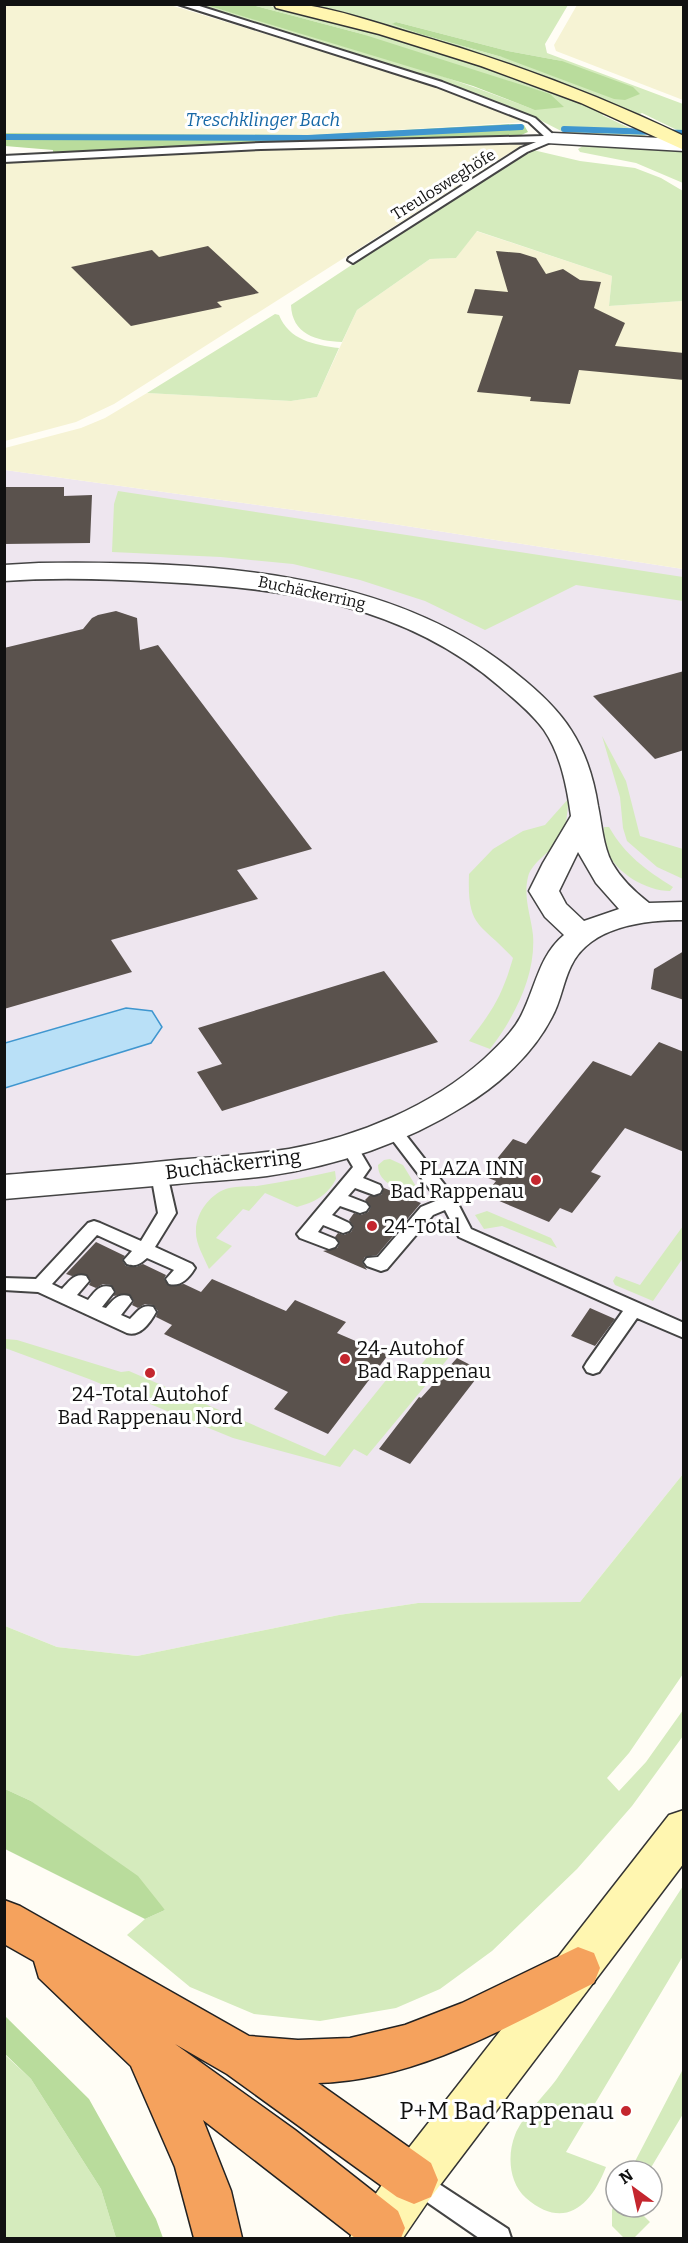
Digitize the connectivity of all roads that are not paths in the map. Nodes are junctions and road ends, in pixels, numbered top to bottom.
1 (182, 4) edge
2 (282, 4) edge
3 (553, 139) junction
4 (684, 144) edge
5 (4, 159) edge
6 (353, 260) dead end
7 (4, 573) edge
8 (585, 817) junction
9 (684, 911) edge
10 (642, 913) junction
11 (583, 935) junction
12 (392, 1129) junction
13 (348, 1145) junction
14 (159, 1174) junction
15 (352, 1180) junction
16 (4, 1187) edge
17 (374, 1189) dead end
18 (337, 1198) junction
19 (449, 1202) junction
20 (360, 1207) dead end
21 (320, 1217) junction
22 (343, 1227) dead end
23 (329, 1243) dead end
24 (139, 1255) junction
25 (373, 1262) dead end
26 (175, 1279) dead end
27 (80, 1281) dead end
28 (4, 1284) edge
29 (40, 1286) junction
30 (105, 1292) dead end
31 (65, 1297) junction
32 (123, 1301) dead end
33 (90, 1309) junction
34 (634, 1309) junction
35 (147, 1312) dead end
36 (110, 1317) junction
37 (684, 1331) edge
38 (593, 1367) dead end
39 (684, 1829) edge
40 (15, 1926) edge
41 (578, 1968) junction
42 (148, 2052) junction
43 (243, 2058) junction
44 (414, 2180) junction
45 (383, 2235) edge
46 (218, 2238) edge
47 (499, 2238) edge

1 - 3 lane
2 - 4 main road
3 - 4 street
3 - 5 lane
3 - 6 lane, Treulosweghöfe
7 - 8 street, Buchäckerring
8 - 10 street, Buchäckerring
8 - 11 street
9 - 10 street, Buchäckerring
10 - 11 street, Buchäckerring
11 - 12 street, Buchäckerring
12 - 13 street, Buchäckerring
12 - 19 lane
13 - 14 street, Buchäckerring
13 - 15 lane
14 - 16 street, Buchäckerring
14 - 24 lane
15 - 17 lane
15 - 18 lane
18 - 20 lane
18 - 21 lane
19 - 25 lane
19 - 34 lane
21 - 22 lane
21 - 23 lane
24 - 26 lane
24 - 29 lane
27 - 31 lane
28 - 29 lane
29 - 31 lane
30 - 33 lane
31 - 33 lane
32 - 36 lane
33 - 36 lane
34 - 37 lane
34 - 38 lane
35 - 36 lane
39 - 41 main road
40 - 42 highway
40 - 43 highway
41 - 43 highway
41 - 44 main road
42 - 45 highway
42 - 46 highway
43 - 44 highway
44 - 45 main road
44 - 47 lane

